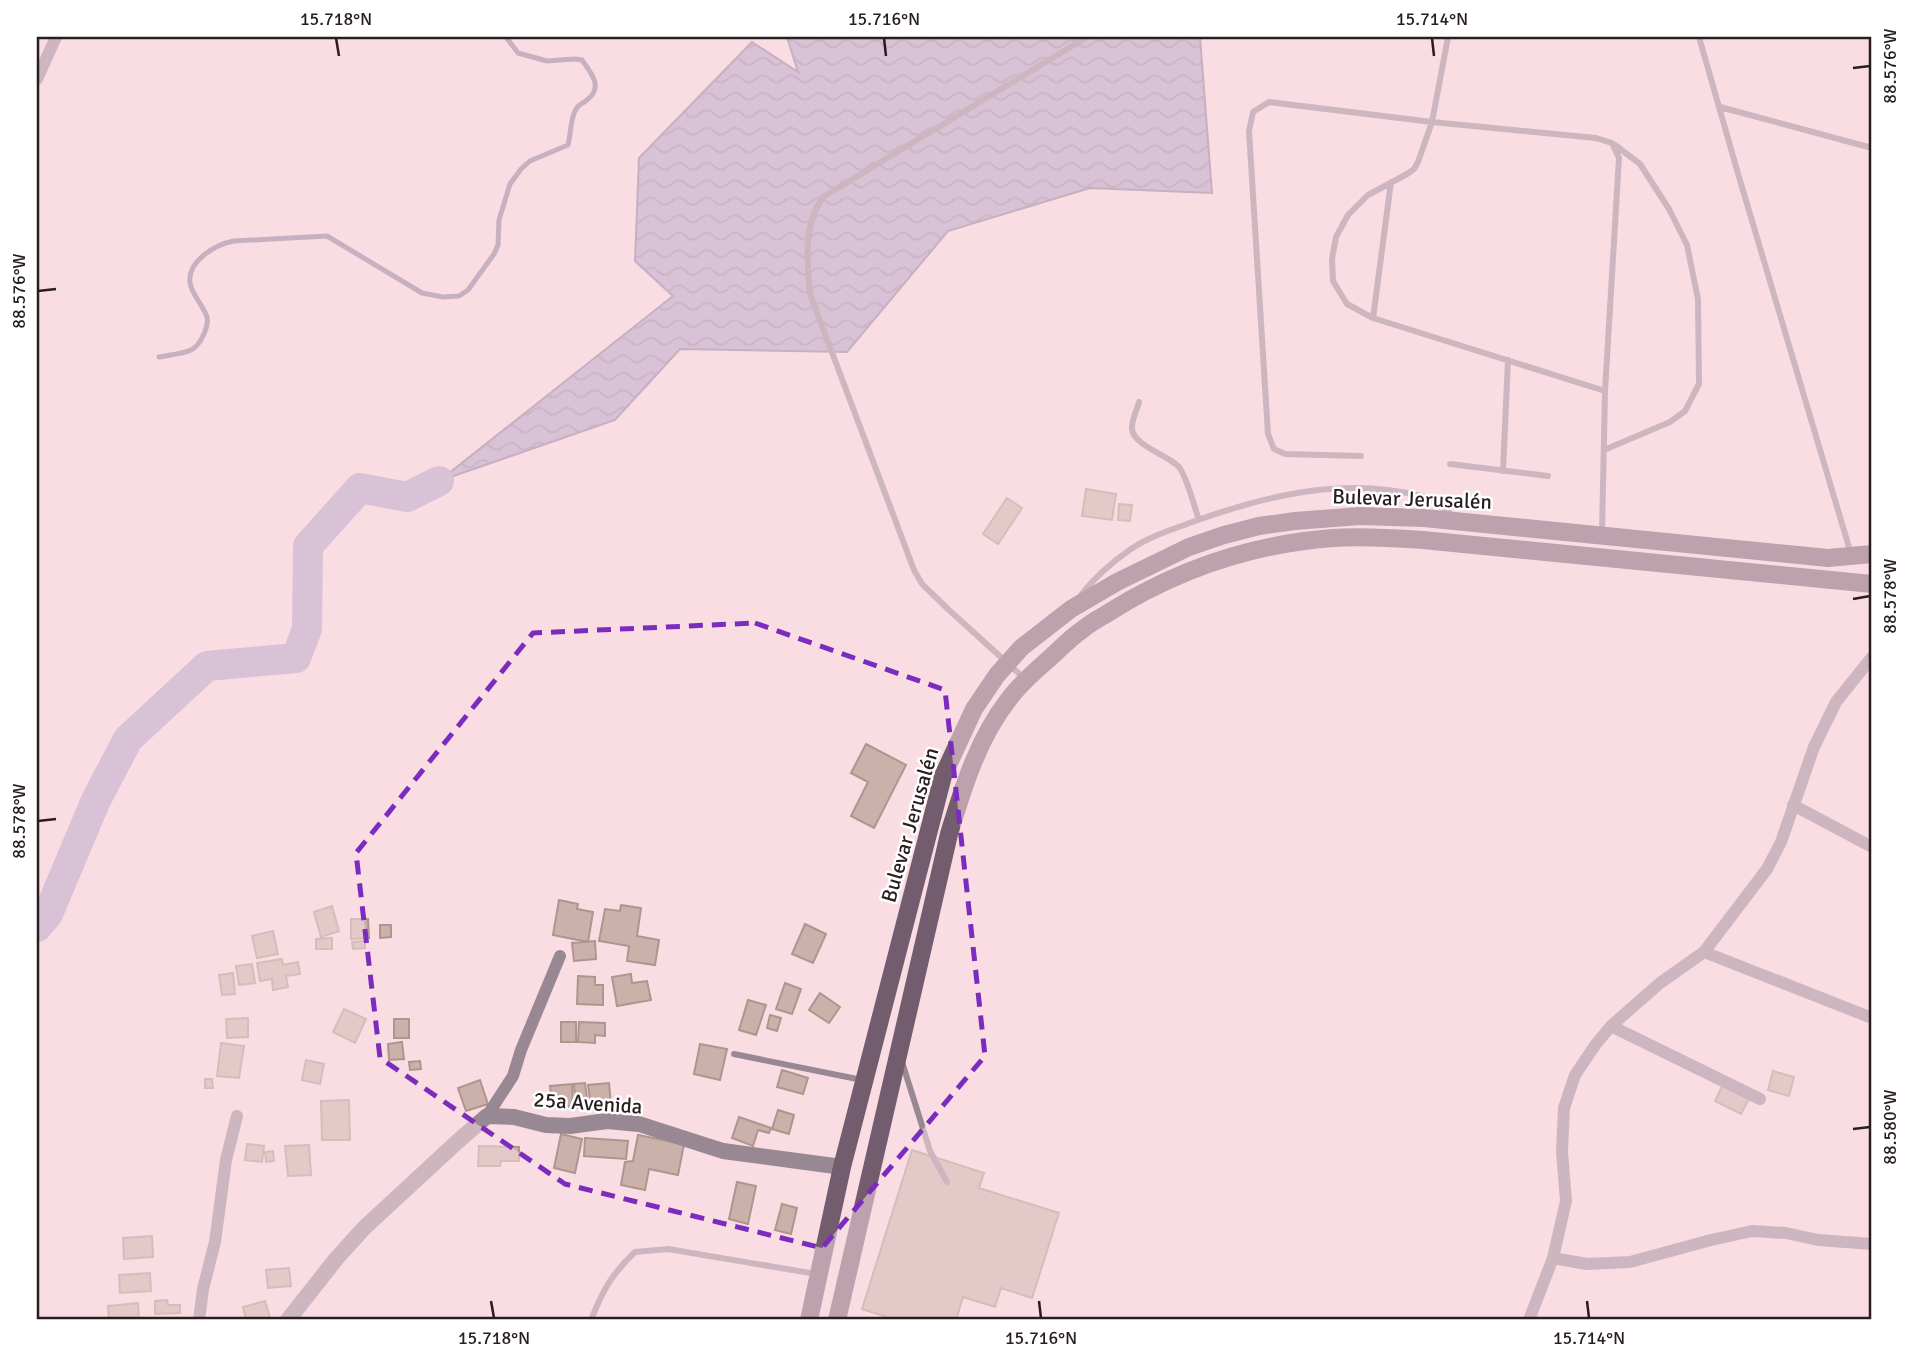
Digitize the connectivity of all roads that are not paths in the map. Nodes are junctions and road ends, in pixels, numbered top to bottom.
1 (55, 37) edge
2 (1087, 37) edge
3 (1448, 37) edge
4 (1699, 37) edge
5 (37, 79) edge
6 (1720, 107) junction
7 (1432, 121) junction
8 (1612, 143) junction
9 (1872, 148) edge
10 (1391, 182) junction
11 (1373, 318) junction
12 (1508, 360) junction
13 (1605, 391) junction
14 (1139, 402) dead end
15 (1604, 450) junction
16 (1361, 456) dead end
17 (1450, 464) dead end
18 (1503, 471) junction
19 (1548, 476) dead end
20 (1199, 520) junction
21 (1461, 522) junction
22 (1602, 536) junction
23 (1872, 554) edge
24 (1852, 556) junction
25 (1872, 584) edge
26 (1071, 608) junction
27 (1872, 657) edge
28 (1008, 663) junction
29 (1027, 680) junction
30 (1794, 805) junction
31 (1872, 847) edge
32 (1704, 952) junction
33 (560, 956) dead end
34 (1872, 1018) edge
35 (1611, 1026) junction
36 (899, 1051) junction
37 (734, 1054) dead end
38 (864, 1080) junction
39 (1760, 1099) dead end
40 (237, 1116) dead end
41 (487, 1116) junction
42 (842, 1167) junction
43 (947, 1182) dead end
44 (1872, 1244) edge
45 (1553, 1258) junction
46 (818, 1275) junction
47 (200, 1320) edge
48 (288, 1320) edge
49 (591, 1320) edge
50 (808, 1320) edge
51 (837, 1320) edge
52 (1529, 1320) edge

1 - 5 street
2 - 28 lane
3 - 7 lane
4 - 6 lane
6 - 9 lane
6 - 24 lane
7 - 8 lane
7 - 10 lane
7 - 16 lane
8 - 13 lane
8 - 15 lane
10 - 11 lane
10 - 11 lane
11 - 12 lane
12 - 13 lane
12 - 18 lane
13 - 15 lane
14 - 20 lane
15 - 22 lane
17 - 18 lane
18 - 19 lane
20 - 21 lane
20 - 26 lane
21 - 22 main road, Bulevar Jerusalén
21 - 26 main road, Bulevar Jerusalén
22 - 24 main road, Bulevar Jerusalén
23 - 24 main road, Bulevar Jerusalén
25 - 29 main road, Bulevar Jerusalén
26 - 28 main road, Bulevar Jerusalén
27 - 30 street
28 - 29 lane
28 - 38 main road, Bulevar Jerusalén
29 - 36 main road, Bulevar Jerusalén
30 - 31 street
30 - 32 street
32 - 34 street
32 - 35 street
33 - 41 street
35 - 39 street
35 - 45 street
36 - 43 lane
36 - 51 main road, Bulevar Jerusalén
37 - 38 lane
38 - 42 main road, Bulevar Jerusalén
40 - 47 street
41 - 42 street, 25a Avenida
41 - 48 street
42 - 46 main road, Bulevar Jerusalén
44 - 45 street
45 - 52 street
46 - 49 lane
46 - 50 main road, Bulevar Jerusalén

